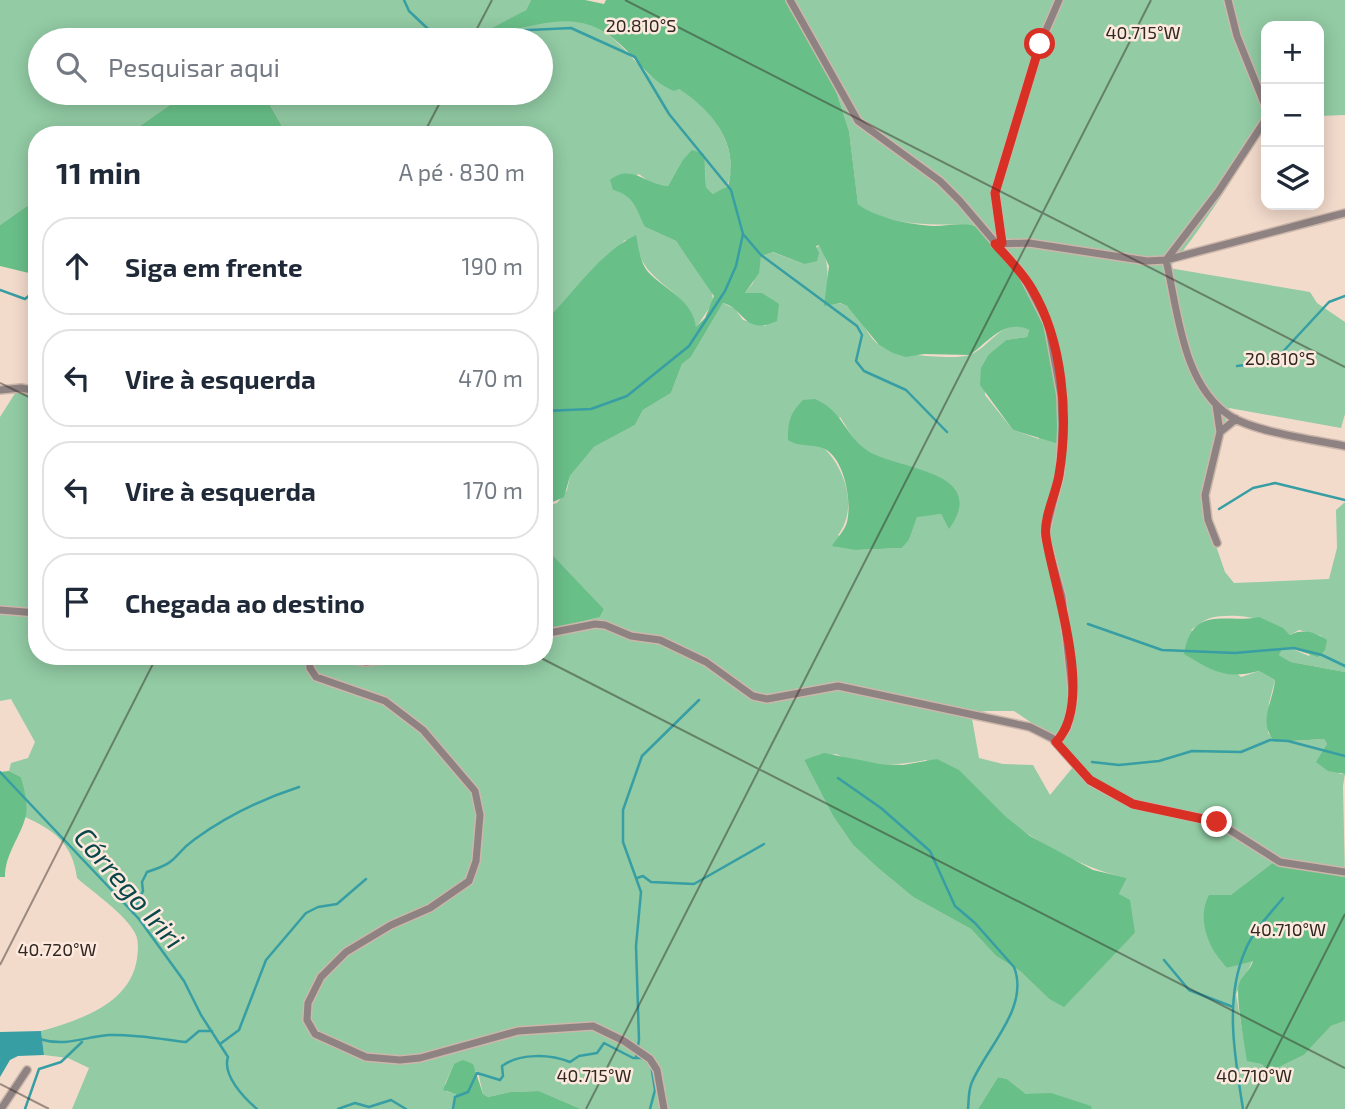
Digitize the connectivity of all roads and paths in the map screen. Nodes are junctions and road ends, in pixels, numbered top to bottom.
1 (790, 0) edge
2 (1059, 0) edge
3 (1228, 0) edge
4 (1261, 96) edge
5 (1261, 127) edge
6 (1345, 213) edge
7 (999, 244) junction
8 (1166, 260) junction
9 (28, 389) edge
10 (0, 390) edge
11 (1216, 405) junction
12 (1236, 419) junction
13 (1220, 432) junction
14 (1345, 446) edge
15 (1217, 543) dead end
16 (0, 610) edge
17 (28, 612) edge
18 (553, 632) edge
19 (310, 665) edge
20 (1056, 742) junction
21 (1345, 872) edge
22 (27, 1070) dead end
23 (1, 1109) edge
24 (664, 1109) edge

1 - 7 street
2 - 7 street
3 - 4 street
5 - 8 street
6 - 8 street
7 - 8 street
7 - 20 street
8 - 11 street
9 - 10 street
11 - 12 street
11 - 13 street
12 - 13 street
12 - 14 street
13 - 15 street
16 - 17 street
18 - 20 street
19 - 24 street
20 - 21 street
22 - 23 street

